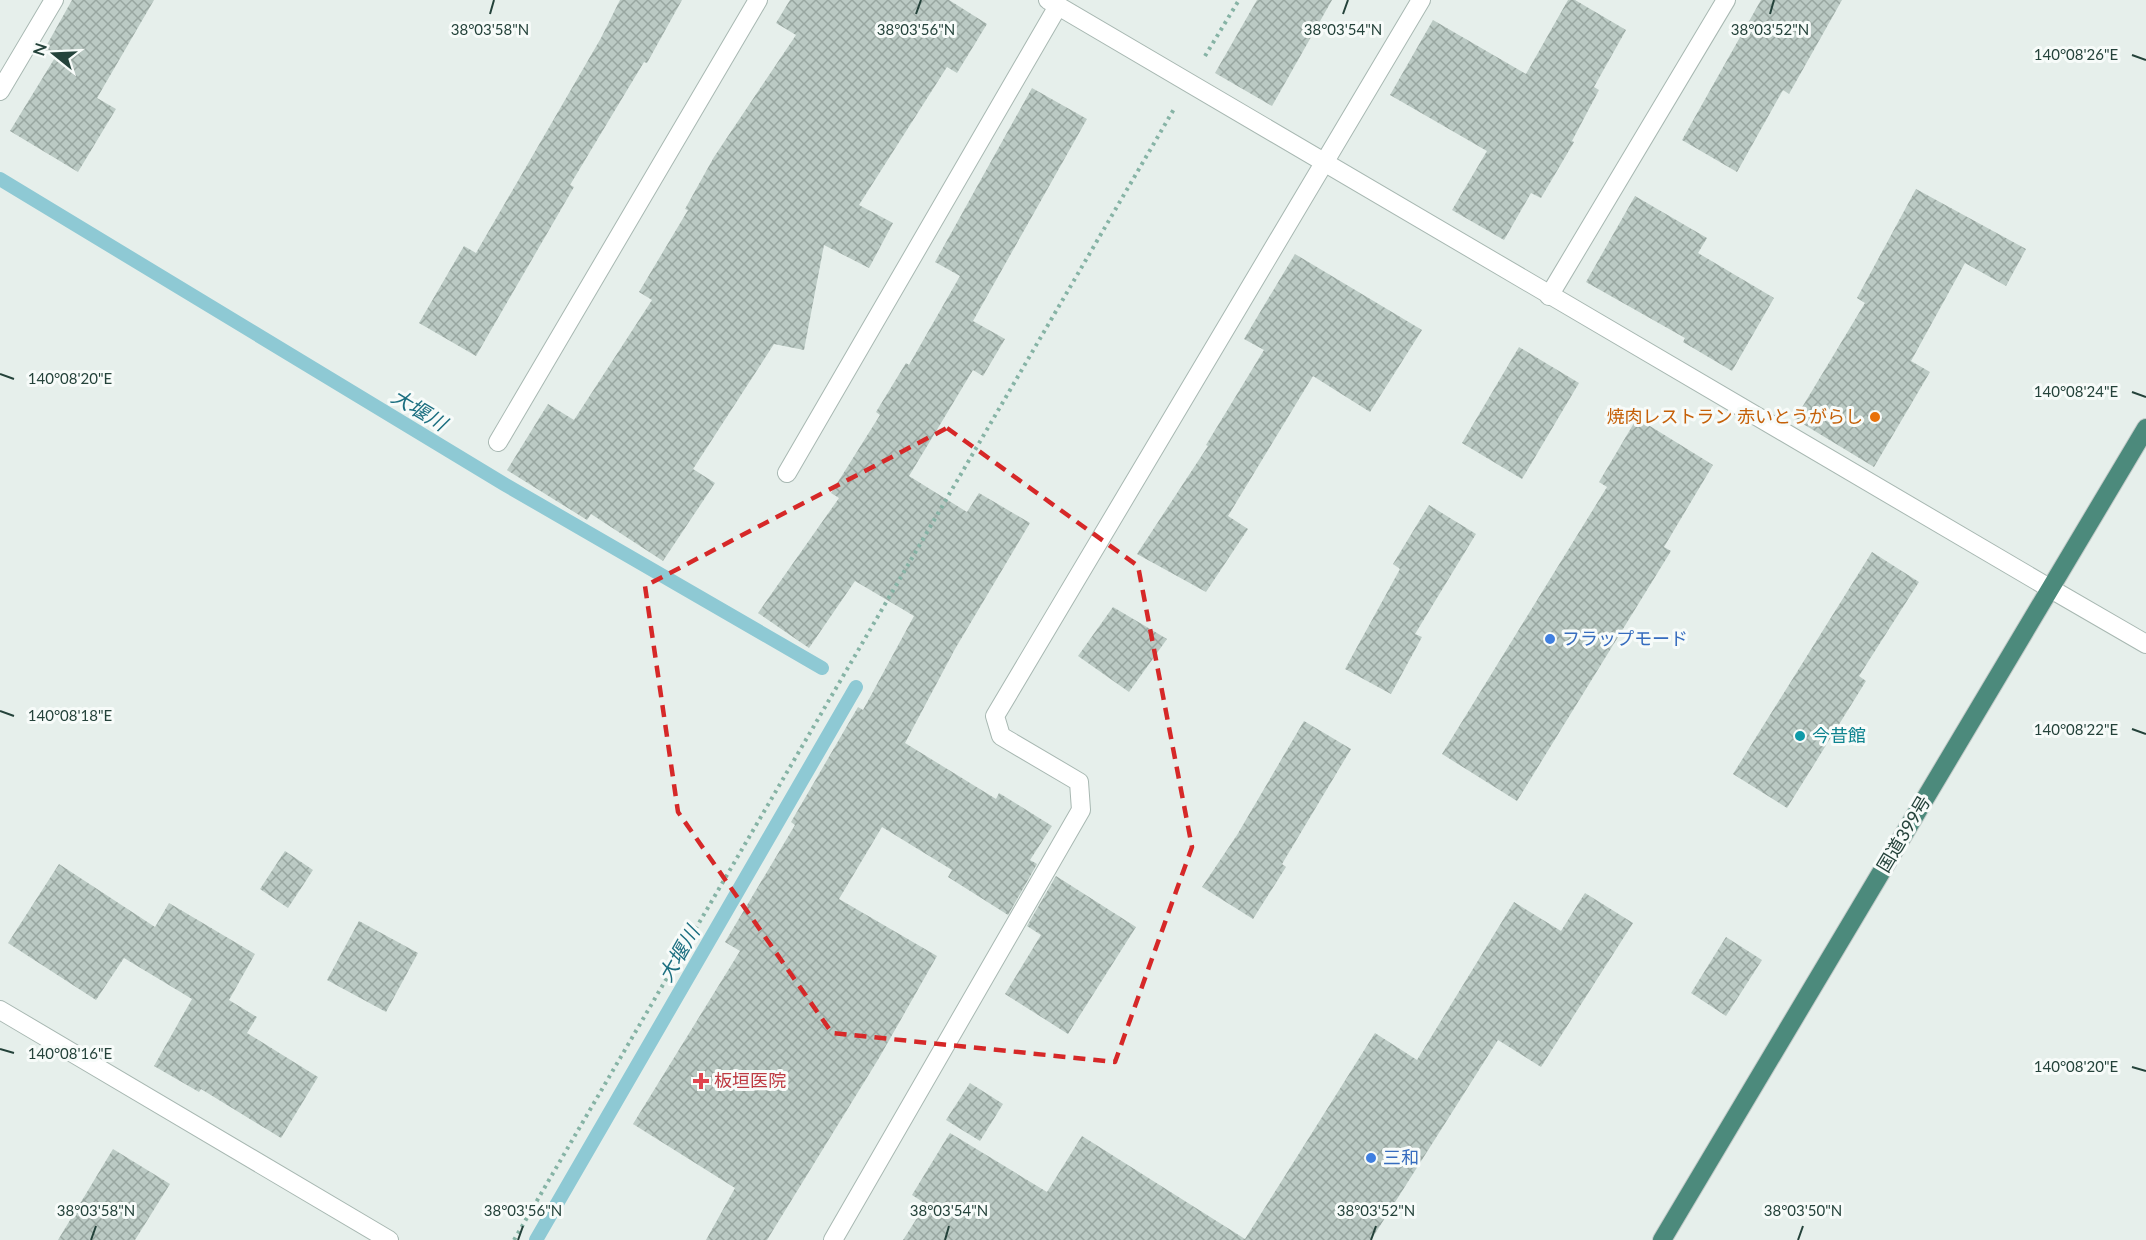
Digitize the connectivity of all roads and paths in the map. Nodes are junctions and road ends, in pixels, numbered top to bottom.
1 (54, 0) edge
2 (758, 0) edge
3 (1239, 0) edge
4 (1421, 0) edge
5 (1725, 0) edge
6 (1053, 3) edge
7 (1189, 84) junction
8 (0, 91) edge
9 (1324, 164) junction
10 (1549, 296) junction
11 (2146, 428) edge
12 (498, 442) dead end
13 (787, 472) dead end
14 (2051, 589) junction
15 (2146, 644) edge
16 (0, 1010) edge
17 (389, 1240) edge
18 (514, 1240) edge
19 (833, 1240) edge
20 (1662, 1240) edge

1 - 8 street
2 - 12 street
3 - 7 path
4 - 9 street
5 - 10 street
6 - 7 street
6 - 13 street
7 - 9 street
7 - 18 path
9 - 10 street
9 - 19 street
10 - 14 street
11 - 14 highway, 国道399号
14 - 15 street
14 - 20 highway, 国道399号
16 - 17 street

